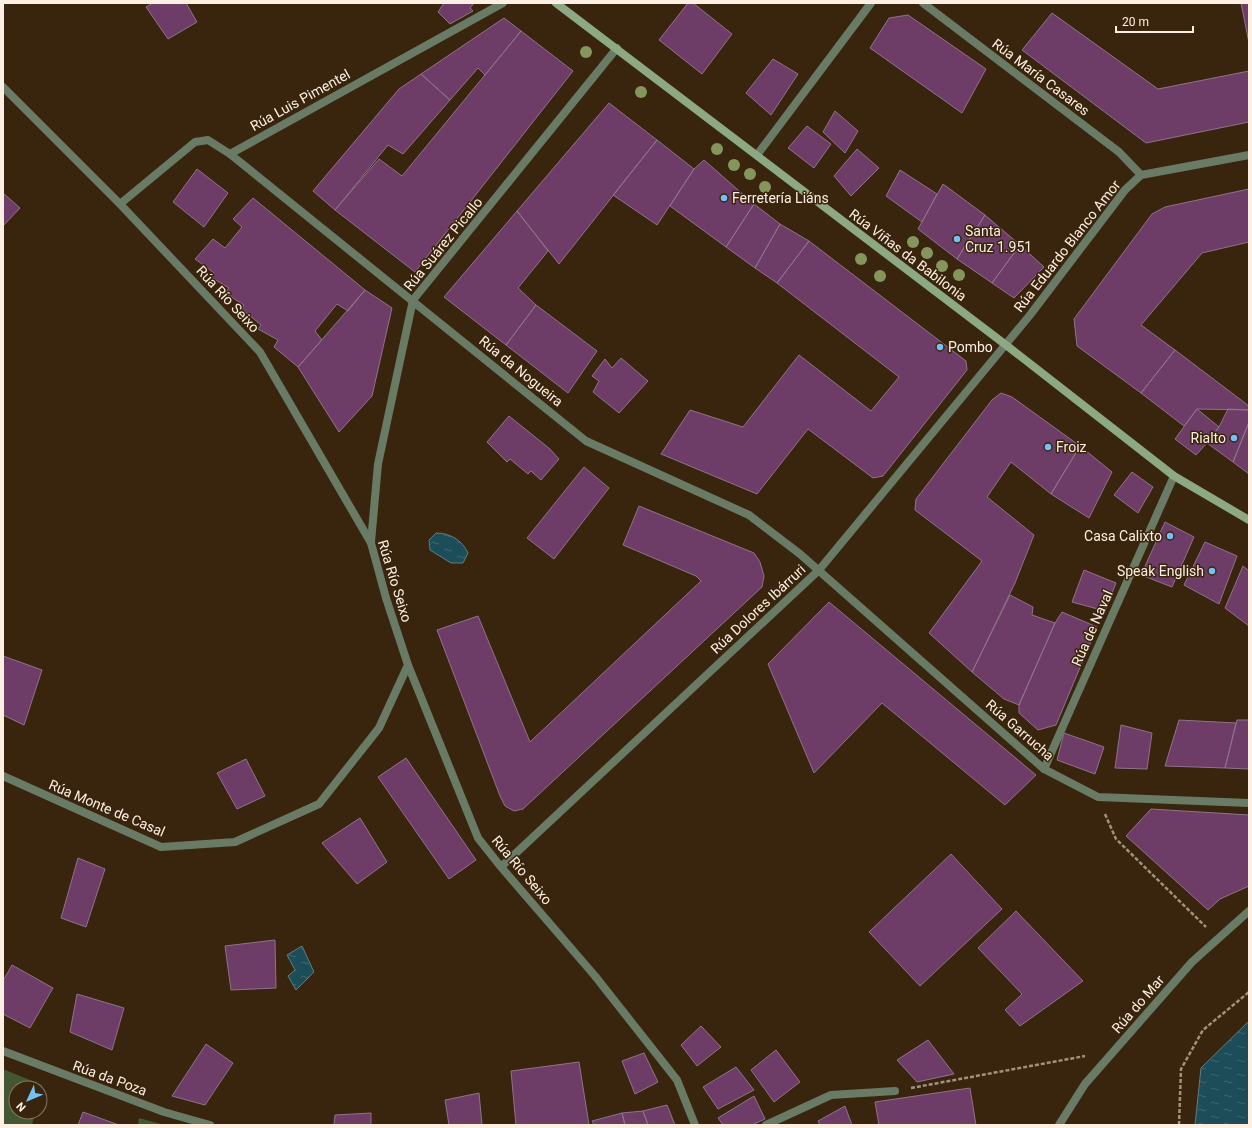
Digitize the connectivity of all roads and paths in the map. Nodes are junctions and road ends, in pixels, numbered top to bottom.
1 (503, 3) edge
2 (556, 3) edge
3 (871, 3) edge
4 (923, 3) edge
5 (617, 48) junction
6 (3, 86) edge
7 (230, 154) junction
8 (757, 155) junction
9 (1249, 155) edge
10 (1141, 175) junction
11 (120, 204) junction
12 (413, 300) junction
13 (1006, 345) junction
14 (1174, 476) junction
15 (1249, 520) edge
16 (371, 543) junction
17 (819, 570) junction
18 (408, 665) junction
19 (1044, 769) junction
20 (3, 776) edge
21 (1098, 797) junction
22 (1249, 803) edge
23 (501, 867) junction
24 (1249, 911) edge
25 (1219, 938) junction
26 (1249, 992) edge
27 (1113, 1050) junction
28 (3, 1051) edge
29 (895, 1091) joint
30 (210, 1125) edge
31 (695, 1125) edge
32 (766, 1125) edge
33 (1059, 1125) edge
34 (1179, 1125) edge

1 - 7 street, Rúa Luis Pimentel
2 - 5 main road, Rúa Viñas da Babilonia
3 - 8 street
4 - 10 street, Rúa María Casares
5 - 8 main road, Rúa Viñas da Babilonia
5 - 12 street, Rúa Suárez Picallo
6 - 11 street, Rúa Río Seixo
7 - 11 street
7 - 12 street, Rúa da Nogueira
8 - 13 main road, Rúa Viñas da Babilonia
9 - 10 street
10 - 13 street, Rúa Eduardo Blanco Amor
11 - 16 street, Rúa Río Seixo
12 - 16 street, Rúa Suárez Picallo
12 - 17 street, Rúa da Nogueira
13 - 14 main road, Rúa Viñas da Babilonia
13 - 17 street, Rúa Dolores Ibárruri
14 - 15 main road, Rúa Viñas da Babilonia
14 - 19 street, Rúa de Naval
16 - 18 street, Rúa Río Seixo
17 - 19 street, Rúa Garrucha
17 - 23 street, Rúa Dolores Ibárruri
18 - 20 street, Rúa Monte de Casal
18 - 23 street, Rúa Río Seixo
19 - 21 street, Rúa Garrucha
21 - 22 street, Rúa Garrucha
21 - 25 path
23 - 31 street, Rúa Río Seixo
24 - 25 street, Rúa do Mar
25 - 27 street, Rúa do Mar
26 - 34 path
27 - 29 path
27 - 33 street, Rúa do Mar
28 - 30 street, Rúa da Poza
29 - 32 street

